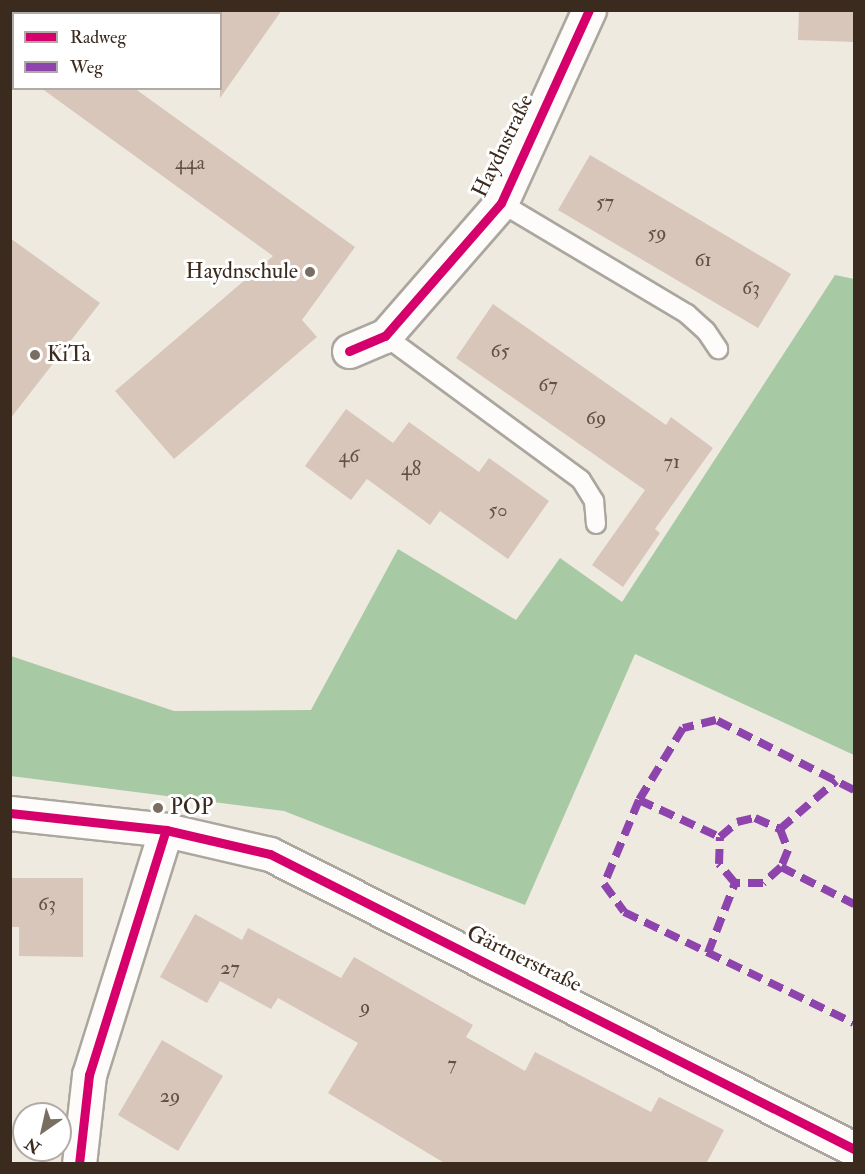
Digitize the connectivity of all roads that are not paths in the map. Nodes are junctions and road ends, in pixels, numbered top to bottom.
1 (589, 10) edge
2 (501, 202) junction
3 (385, 336) junction
4 (718, 349) dead end
5 (349, 351) dead end
6 (596, 524) dead end
7 (10, 813) edge
8 (166, 830) junction
9 (855, 1149) edge
10 (79, 1164) edge

1 - 2 street, Haydnstraße
2 - 3 street, Haydnstraße
2 - 4 lane, Haydnstraße
3 - 5 street, Haydnstraße
3 - 6 lane
7 - 8 street, Gärtnerstraße
8 - 9 street, Gärtnerstraße
8 - 10 street

